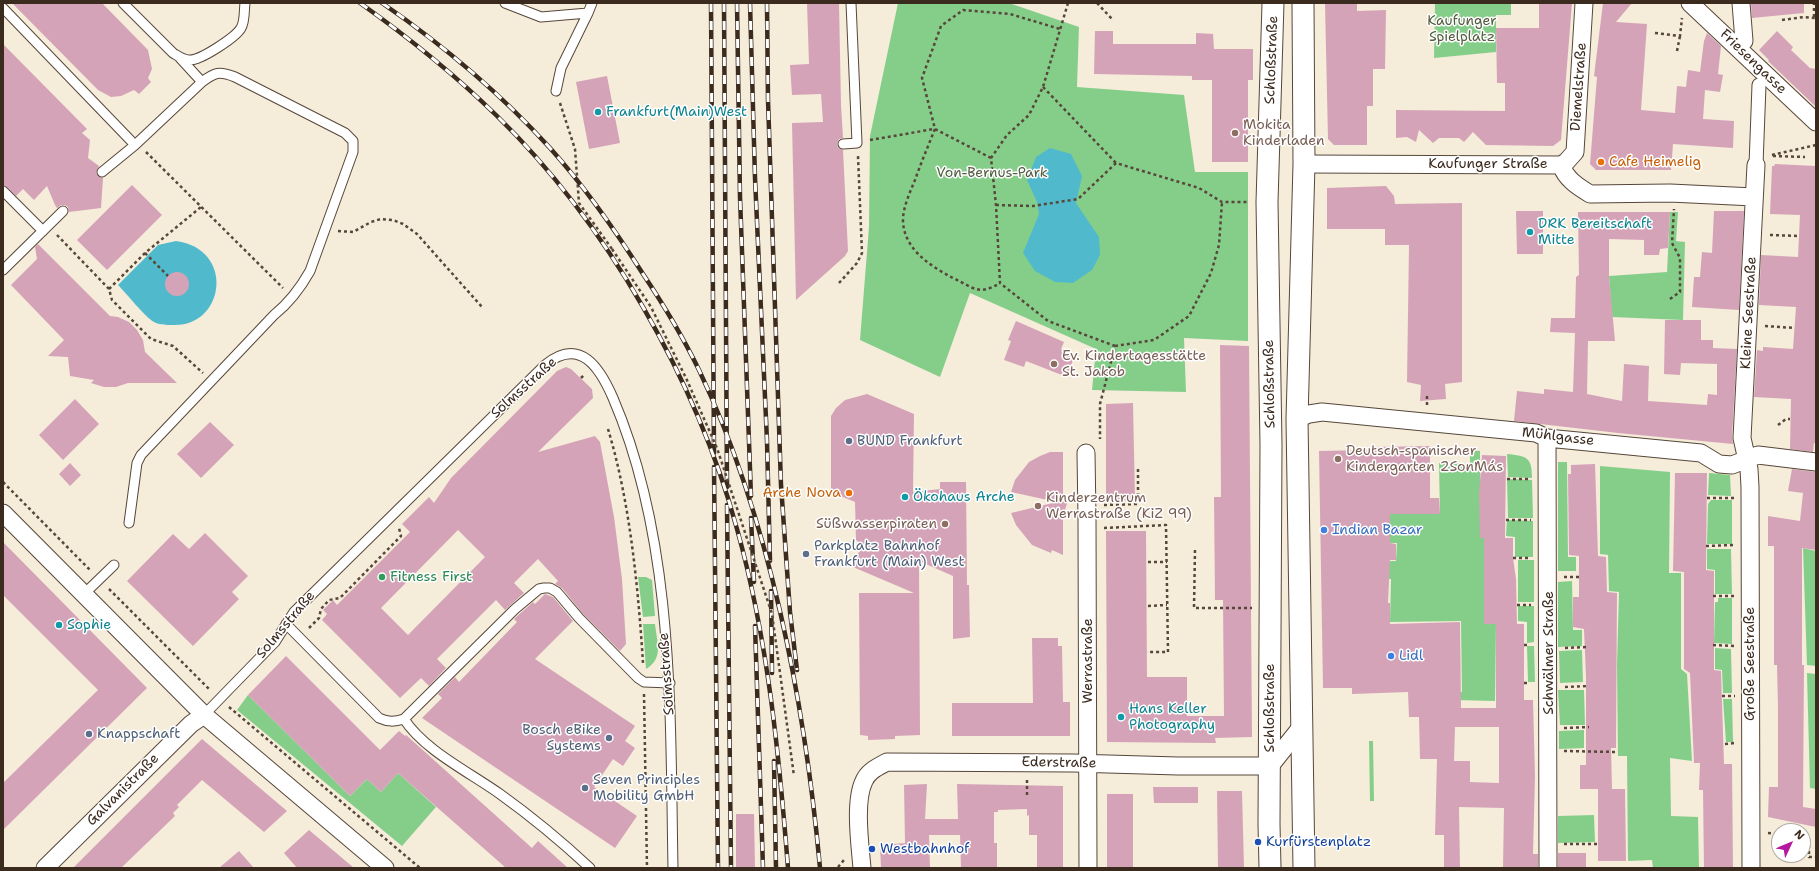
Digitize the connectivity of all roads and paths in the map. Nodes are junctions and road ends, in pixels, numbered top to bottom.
1 (123, 3) edge
2 (245, 3) edge
3 (505, 3) edge
4 (592, 3) edge
5 (851, 3) edge
6 (1068, 3) edge
7 (1098, 3) edge
8 (1273, 3) edge
9 (1303, 3) edge
10 (1584, 3) edge
11 (1742, 3) edge
12 (1814, 3) edge
13 (3, 8) edge
14 (1687, 8) edge
15 (588, 13) junction
16 (1815, 18) edge
17 (1112, 19) dead end
18 (1782, 20) dead end
19 (1060, 28) junction
20 (1655, 33) dead end
21 (1680, 36) junction
22 (1736, 50) junction
23 (1677, 51) dead end
24 (180, 58) junction
25 (202, 82) junction
26 (1759, 85) dead end
27 (1044, 87) junction
28 (556, 91) joint
29 (1816, 122) edge
30 (935, 129) junction
31 (870, 140) dead end
32 (856, 143) junction
33 (136, 144) junction
34 (843, 144) dead end
35 (1816, 145) edge
36 (1805, 157) dead end
37 (991, 158) junction
38 (1116, 163) junction
39 (1304, 164) junction
40 (1561, 165) junction
41 (1756, 166) joint
42 (102, 172) dead end
43 (3, 191) edge
44 (1754, 197) junction
45 (1222, 202) junction
46 (1248, 202) dead end
47 (996, 205) junction
48 (201, 207) junction
49 (1674, 209) dead end
50 (63, 211) dead end
51 (46, 228) junction
52 (326, 229) junction
53 (1768, 235) dead end
54 (1799, 236) dead end
55 (146, 253) junction
56 (3, 270) edge
57 (168, 276) dead end
58 (839, 283) dead end
59 (1000, 284) junction
60 (109, 289) junction
61 (292, 297) junction
62 (1670, 299) dead end
63 (482, 307) dead end
64 (1749, 324) junction
65 (1795, 328) dead end
66 (1115, 346) junction
67 (582, 369) dead end
68 (588, 377) dead end
69 (210, 380) junction
70 (1428, 395) dead end
71 (1426, 405) dead end
72 (1297, 419) junction
73 (1790, 419) dead end
74 (1778, 425) dead end
75 (607, 426) dead end
76 (1547, 438) junction
77 (1100, 439) dead end
78 (1086, 453) dead end
79 (1747, 460) junction
80 (1816, 462) edge
81 (1138, 467) dead end
82 (1507, 479) dead end
83 (1536, 479) dead end
84 (3, 482) edge
85 (1706, 498) dead end
86 (1734, 498) dead end
87 (1101, 505) dead end
88 (3, 513) edge
89 (1506, 520) dead end
90 (1536, 520) dead end
91 (399, 522) dead end
92 (129, 523) dead end
93 (1102, 528) dead end
94 (1706, 546) dead end
95 (1734, 546) dead end
96 (1194, 550) dead end
97 (1513, 558) dead end
98 (1536, 558) dead end
99 (1148, 562) dead end
100 (1167, 562) junction
101 (114, 565) dead end
102 (1556, 577) dead end
103 (1579, 577) dead end
104 (99, 579) junction
105 (83, 595) junction
106 (1713, 596) dead end
107 (1735, 596) dead end
108 (1517, 605) dead end
109 (1536, 605) dead end
110 (1148, 606) dead end
111 (1167, 606) junction
112 (1253, 608) dead end
113 (286, 624) junction
114 (300, 638) junction
115 (1713, 645) dead end
116 (1735, 646) dead end
117 (1588, 647) dead end
118 (1564, 648) dead end
119 (1147, 652) dead end
120 (643, 669) dead end
121 (670, 683) junction
122 (1589, 686) dead end
123 (1563, 687) dead end
124 (644, 694) dead end
125 (1722, 696) dead end
126 (1735, 696) dead end
127 (220, 700) junction
128 (236, 703) dead end
129 (231, 709) junction
130 (204, 715) junction
131 (404, 719) junction
132 (1302, 726) junction
133 (1589, 727) dead end
134 (1557, 728) dead end
135 (1735, 743) dead end
136 (1725, 744) dead end
137 (1559, 751) dead end
138 (1616, 752) dead end
139 (1088, 763) junction
140 (1246, 766) joint
141 (1270, 766) junction
142 (794, 776) dead end
143 (1027, 778) dead end
144 (1027, 795) dead end
145 (1764, 833) dead end
146 (1771, 833) edge
147 (1557, 844) dead end
148 (1599, 844) dead end
149 (44, 868) edge
150 (385, 868) edge
151 (420, 868) edge
152 (590, 868) edge
153 (647, 868) edge
154 (673, 868) edge
155 (862, 868) edge
156 (1088, 868) edge
157 (1270, 868) edge
158 (1304, 868) edge
159 (1548, 868) edge
160 (1751, 868) edge

1 - 24 lane
2 - 24 lane
3 - 15 lane
4 - 15 lane
5 - 32 lane
6 - 19 path
7 - 17 path
8 - 141 street, Schloßstraße
9 - 39 street, Schloßstraße
10 - 40 street, Diemelstraße
11 - 22 street
12 - 16 path
13 - 33 lane
14 - 21 path
14 - 22 street, Friesengasse
15 - 28 lane
16 - 18 path
19 - 27 path
19 - 30 path
20 - 21 path
21 - 23 path
22 - 29 street, Friesengasse
24 - 25 lane
25 - 33 lane
25 - 52 lane
26 - 41 street
27 - 37 path
27 - 38 path
28 - 142 path, bridge
30 - 31 path
30 - 37 path
30 - 59 path
32 - 34 lane
32 - 58 path
33 - 42 lane
33 - 48 path
35 - 36 path
37 - 47 path
38 - 45 path
38 - 47 path
39 - 40 street, Kaufunger Straße
39 - 72 street, Schloßstraße
40 - 44 street, Kaufunger Straße
41 - 44 street, Kleine Seestraße
43 - 51 lane
44 - 64 street, Kleine Seestraße
45 - 46 path
45 - 66 path
47 - 59 path
48 - 55 path
48 - 61 path
49 - 62 path
50 - 51 lane
51 - 56 lane
51 - 60 path
52 - 61 lane
52 - 63 path
53 - 54 path
55 - 57 path
55 - 60 path
59 - 66 path
60 - 69 path
61 - 69 lane
64 - 65 path
64 - 79 street, Kleine Seestraße
66 - 77 path
67 - 68 path
69 - 92 lane
70 - 71 path
72 - 76 street, Mühlgasse
72 - 132 street, Schloßstraße
73 - 74 path
75 - 120 path
76 - 79 street, Mühlgasse
76 - 159 street, Schwälmer Straße
78 - 139 street, Werrastraße
79 - 80 street, Mühlgasse
79 - 160 street, Große Seestraße
81 - 87 path
82 - 83 path
84 - 104 path
85 - 86 path
88 - 105 street
89 - 90 path
91 - 114 path
93 - 100 path
94 - 95 path
96 - 112 path
97 - 98 path
99 - 100 path
100 - 111 path
101 - 104 lane
102 - 103 path
104 - 105 lane
104 - 127 path
105 - 130 street
106 - 107 path
108 - 109 path
110 - 111 path
111 - 119 path
113 - 114 lane
113 - 121 lane, Solmsstraße
113 - 127 lane, Solmsstraße
114 - 131 lane
115 - 116 path
117 - 118 path
121 - 131 lane
121 - 154 lane, Solmsstraße
122 - 123 path
124 - 153 path
125 - 126 path
127 - 129 path
127 - 130 lane, Solmsstraße
128 - 129 path
129 - 151 path
130 - 149 street, Galvanistraße
130 - 150 street
131 - 152 lane
132 - 141 street, Schloßstraße
132 - 158 street, Schloßstraße
133 - 134 path
135 - 136 path
137 - 138 path
139 - 140 street, Ederstraße
139 - 155 street, Ederstraße
139 - 156 street, Werrastraße
140 - 141 street, Schloßstraße
141 - 157 street, Schloßstraße
143 - 144 path
145 - 146 path
147 - 148 path

